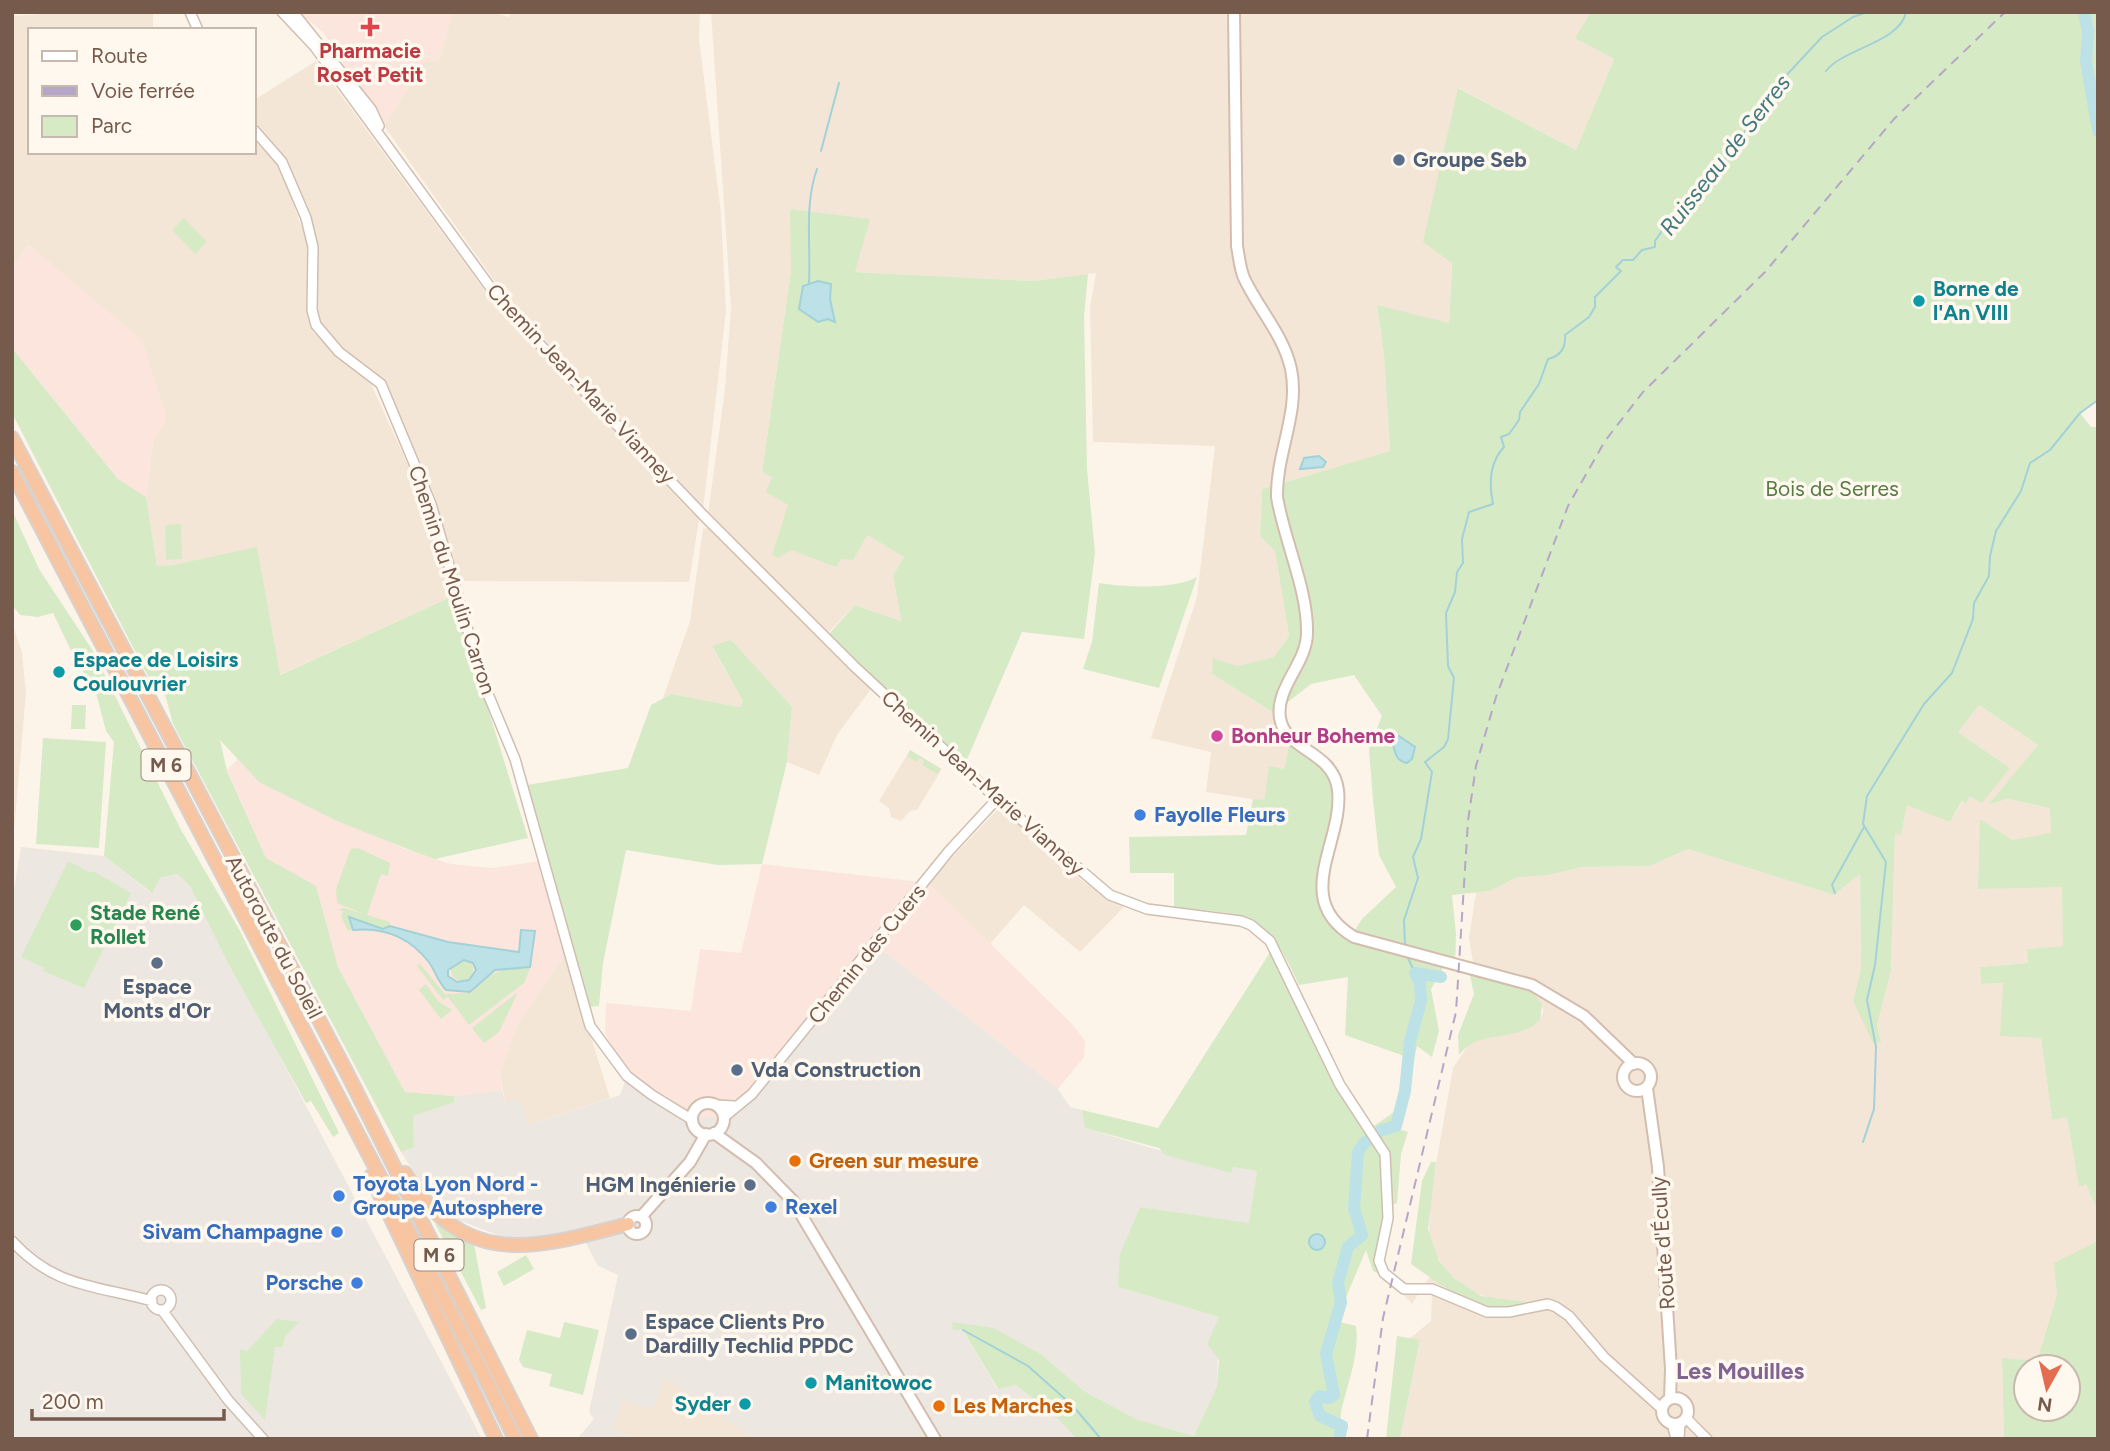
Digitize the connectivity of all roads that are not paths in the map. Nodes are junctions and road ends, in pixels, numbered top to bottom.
1 (282, 12) edge
2 (293, 12) edge
3 (1234, 12) edge
4 (256, 132) edge
5 (386, 140) junction
6 (12, 438) edge
7 (12, 472) edge
8 (997, 799) junction
9 (1617, 1049) junction
10 (1634, 1063) junction
11 (346, 1071) junction
12 (1624, 1073) junction
13 (1647, 1088) junction
14 (1633, 1091) junction
15 (340, 1101) junction
16 (716, 1105) junction
17 (734, 1106) junction
18 (693, 1114) junction
19 (723, 1117) junction
20 (1651, 1118) junction
21 (710, 1132) junction
22 (644, 1219) junction
23 (628, 1224) junction
24 (12, 1241) edge
25 (152, 1298) junction
26 (165, 1308) junction
27 (1669, 1402) junction
28 (1679, 1422) junction
29 (263, 1439) edge
30 (496, 1439) edge
31 (514, 1439) edge
32 (531, 1439) edge
33 (935, 1439) edge
34 (1678, 1439) edge
35 (1707, 1439) edge

1 - 5 street, Chemin Jean-Marie Vianney
2 - 5 street, Chemin Jean-Marie Vianney
3 - 9 main road
4 - 18 street, Chemin du Moulin Carron
5 - 8 street, Chemin Jean-Marie Vianney
6 - 11 highway, Autoroute du Soleil / M 6
7 - 15 highway, Autoroute du Soleil / M 6
8 - 17 street, Chemin des Cuers
8 - 27 street, Chemin Jean-Marie Vianney
9 - 10 main road
9 - 12 main road
10 - 12 main road
10 - 13 main road
11 - 23 highway
11 - 32 highway, Autoroute du Soleil / M 6
12 - 14 main road
13 - 14 main road
13 - 20 main road, Route d'Écully
14 - 20 main road, Route d'Écully
15 - 30 highway
15 - 31 highway, Autoroute du Soleil / M 6
16 - 17 street
16 - 18 main road
16 - 19 main road
17 - 19 street, Chemin des Cuers
18 - 21 main road
19 - 21 main road
20 - 27 main road, Route d'Écully
21 - 22 main road
21 - 33 main road
22 - 23 main road
22 - 23 main road
24 - 25 street
25 - 26 street
25 - 26 street
26 - 29 street
27 - 28 main road
27 - 28 main road, Route d'Écully
28 - 34 street
28 - 35 street

